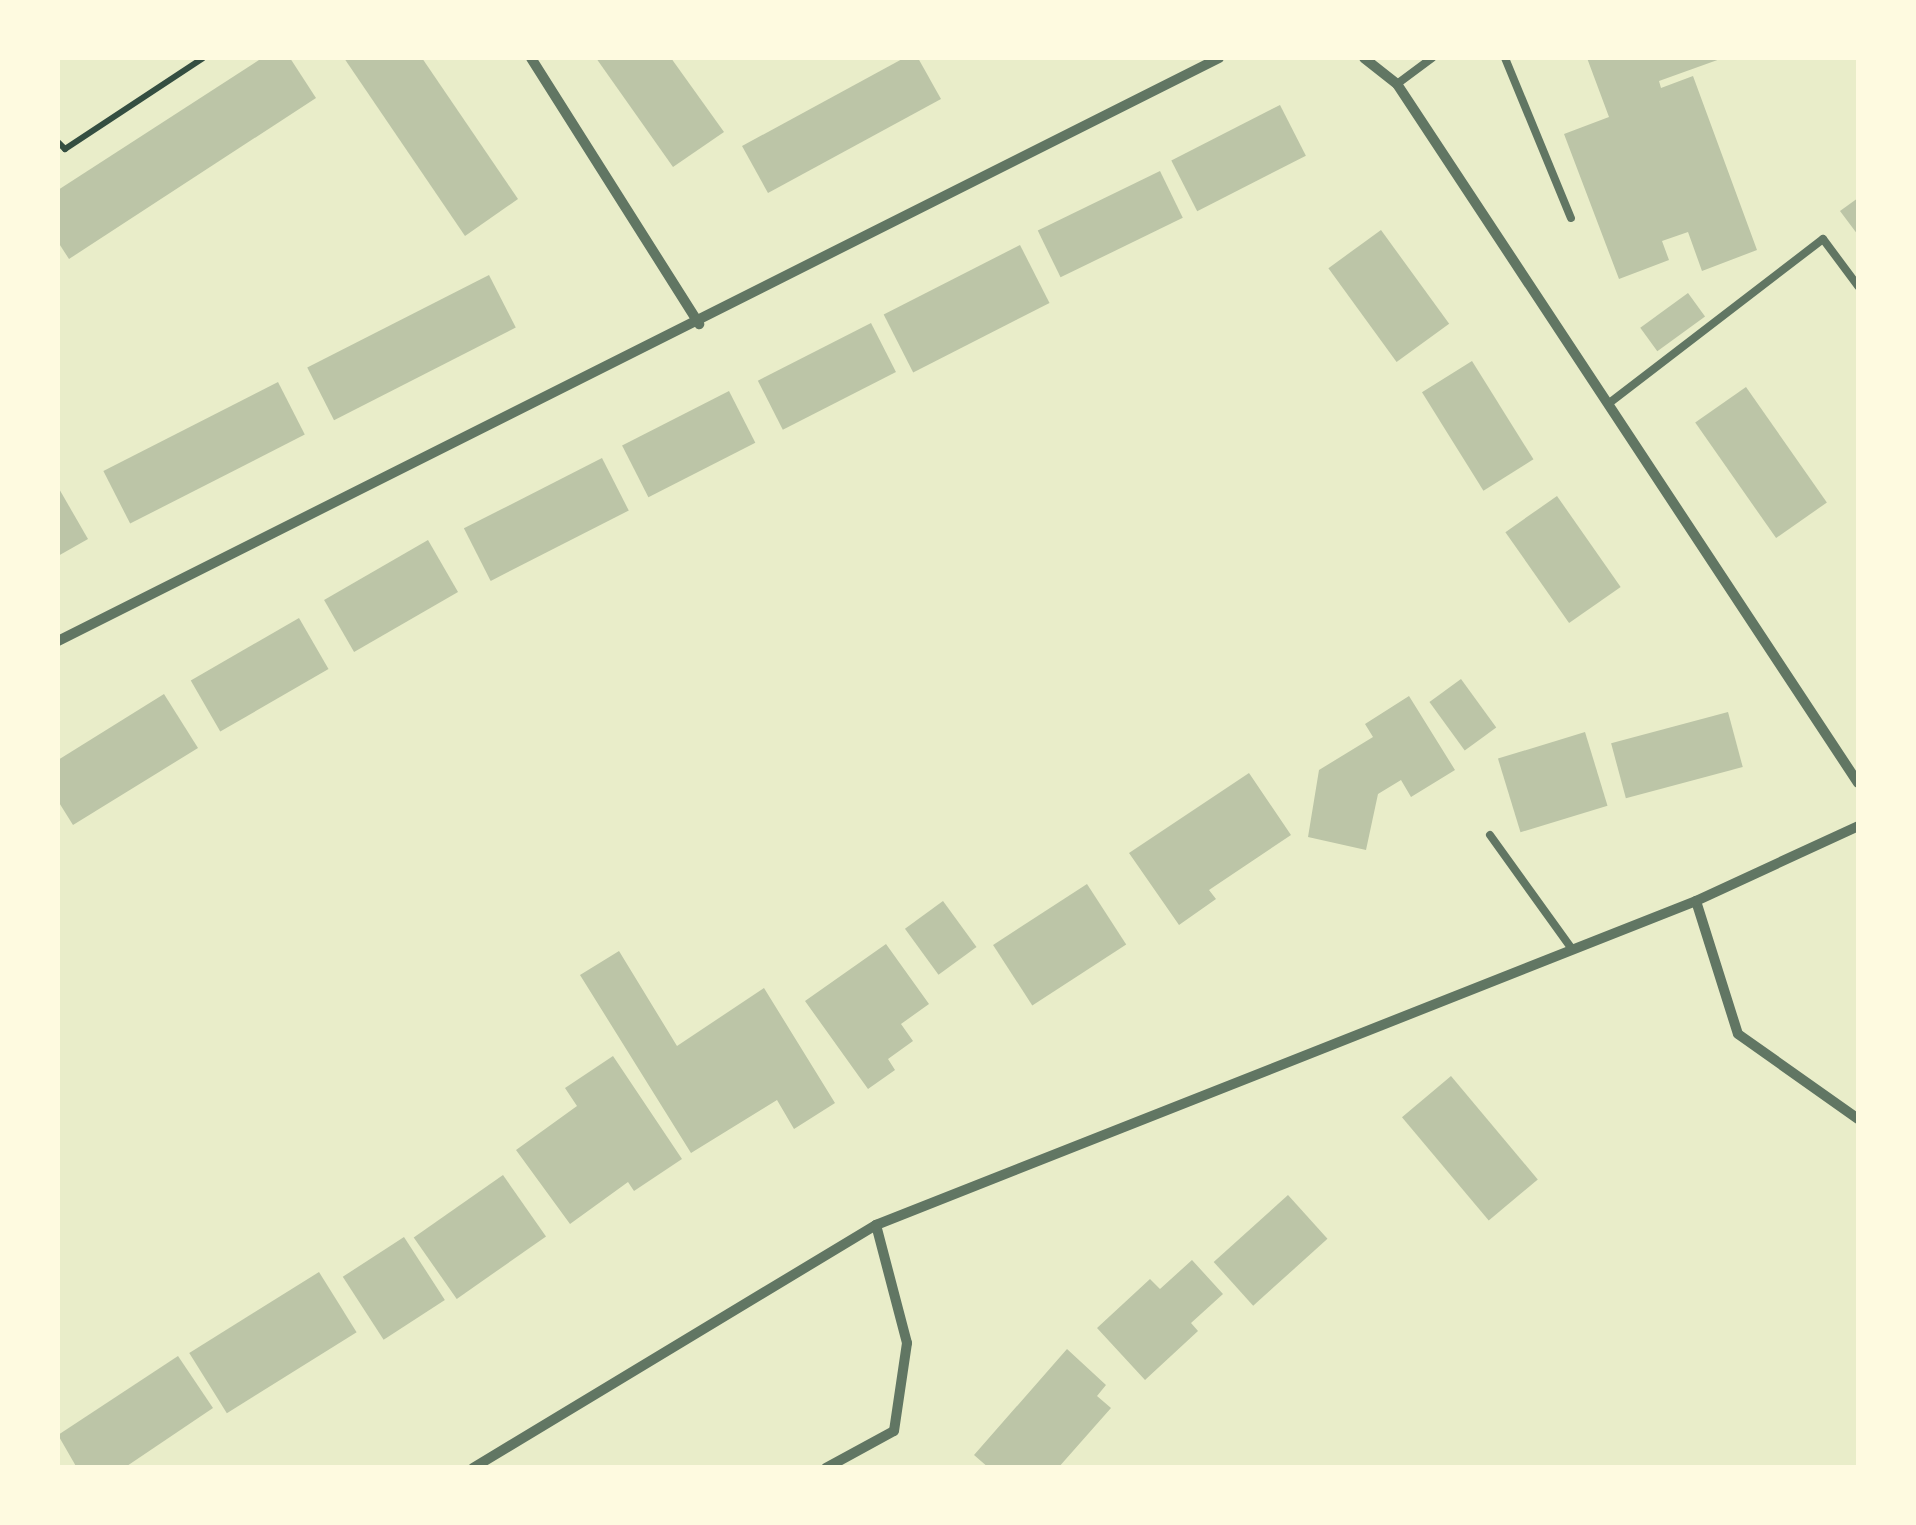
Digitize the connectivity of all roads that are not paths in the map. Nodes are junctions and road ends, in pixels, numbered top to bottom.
1 (531, 58) edge
2 (1219, 58) edge
3 (1364, 58) edge
4 (1432, 58) edge
5 (1505, 58) edge
6 (1397, 84) junction
7 (1570, 218) dead end
8 (1858, 286) edge
9 (699, 324) junction
10 (1608, 404) junction
11 (58, 641) edge
12 (1858, 783) edge
13 (1858, 826) edge
14 (1490, 835) dead end
15 (1696, 901) junction
16 (1572, 949) junction
17 (1858, 1119) edge
18 (876, 1225) junction
19 (473, 1468) edge
20 (826, 1468) edge

1 - 9 street
2 - 9 street
3 - 6 street
4 - 6 lane
5 - 7 lane
6 - 10 street
8 - 10 lane
9 - 11 street
10 - 12 street
13 - 15 street
14 - 16 lane
15 - 16 street
15 - 17 street
16 - 18 street
18 - 19 street
18 - 20 street

